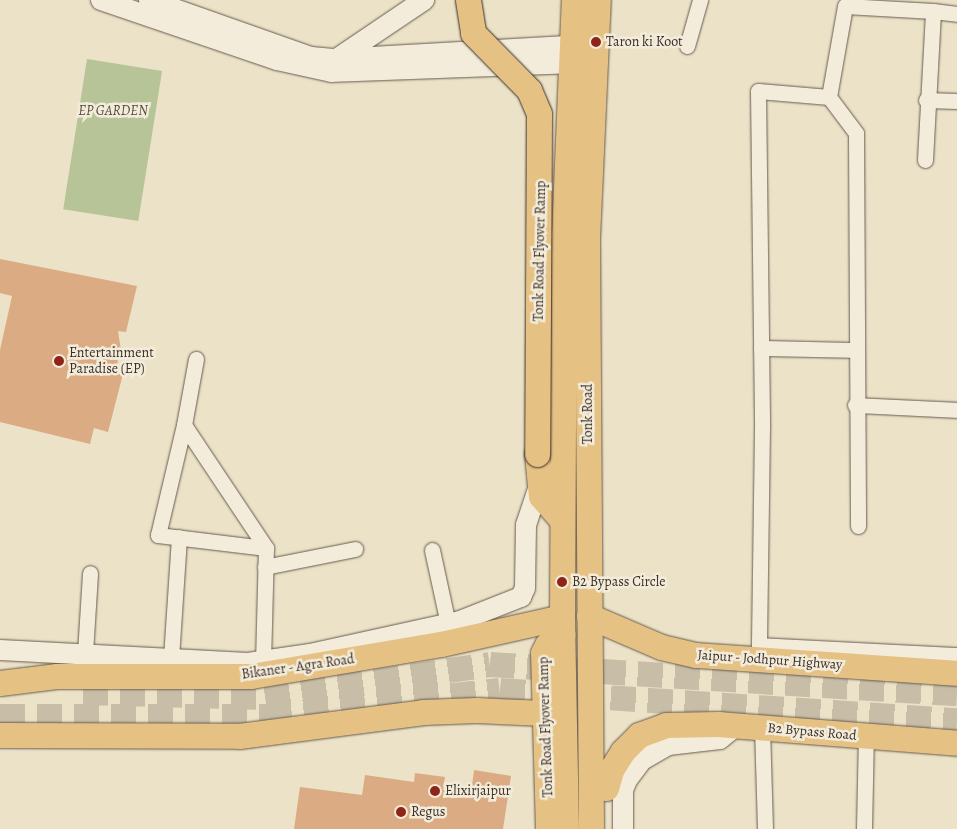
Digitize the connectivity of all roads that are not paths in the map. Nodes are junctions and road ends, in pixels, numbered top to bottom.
1 (101, 0) edge
2 (150, 0) edge
3 (424, 0) edge
4 (468, 0) edge
5 (574, 0) edge
6 (598, 0) edge
7 (610, 0) edge
8 (700, 0) edge
9 (845, 3) edge
10 (933, 11) junction
11 (957, 14) edge
12 (687, 46) dead end
13 (572, 54) junction
14 (336, 59) junction
15 (829, 97) junction
16 (926, 100) junction
17 (957, 101) edge
18 (925, 160) dead end
19 (761, 348) junction
20 (855, 350) junction
21 (196, 360) dead end
22 (855, 406) junction
23 (957, 410) edge
24 (184, 425) junction
25 (588, 463) junction
26 (539, 486) junction
27 (562, 520) junction
28 (858, 526) dead end
29 (179, 537) junction
30 (266, 548) junction
31 (355, 549) dead end
32 (432, 550) dead end
33 (265, 567) junction
34 (90, 573) dead end
35 (448, 624) junction
36 (562, 625) junction
37 (590, 628) junction
38 (0, 650) edge
39 (85, 653) junction
40 (957, 655) edge
41 (171, 658) junction
42 (263, 661) junction
43 (957, 673) edge
44 (0, 683) edge
45 (0, 688) edge
46 (83, 692) tunnel mouth
47 (545, 713) junction
48 (736, 726) junction
49 (762, 727) junction
50 (0, 735) edge
51 (866, 737) junction
52 (957, 743) edge
53 (606, 788) junction
54 (548, 819) edge
55 (566, 829) edge
56 (591, 829) edge
57 (607, 829) edge
58 (623, 829) edge
59 (765, 829) edge
60 (864, 829) edge

1 - 13 street
2 - 14 street
3 - 14 street
4 - 26 main road, Tonk Road Flyover Ramp, bridge
5 - 13 main road, Tonk Road
6 - 25 main road, Tonk Road
7 - 25 main road
8 - 12 street
9 - 10 street
9 - 15 street
10 - 11 street
10 - 16 street
13 - 14 street
13 - 27 main road, Tonk Road
15 - 19 street
15 - 20 street
16 - 17 street
16 - 18 street
19 - 20 street
19 - 40 street
20 - 22 street
21 - 24 street
22 - 23 street
22 - 28 street
24 - 29 street
24 - 30 street
25 - 37 main road, Tonk Road
26 - 27 main road, Tonk Road Flyover Ramp
26 - 35 street
27 - 36 main road, Tonk Road
29 - 30 street
29 - 41 street
30 - 33 street
31 - 33 street
32 - 35 street
33 - 42 street
34 - 39 street
35 - 42 street
36 - 44 main road, Bikaner - Agra Road
36 - 47 main road, Tonk Road Flyover Ramp
36 - 55 main road, Tonk Road
37 - 43 main road, Jaipur - Jodhpur Highway
37 - 53 main road
37 - 56 main road, Tonk Road
38 - 39 street
39 - 41 street
41 - 42 street
45 - 46 main road
47 - 50 main road
47 - 54 main road, Tonk Road Flyover Ramp
48 - 49 main road, B2 Bypass Road
48 - 53 main road, B2 Bypass Road
48 - 58 street
49 - 51 main road, B2 Bypass Road
49 - 59 street
51 - 52 main road, B2 Bypass Road
51 - 60 street
53 - 57 main road

